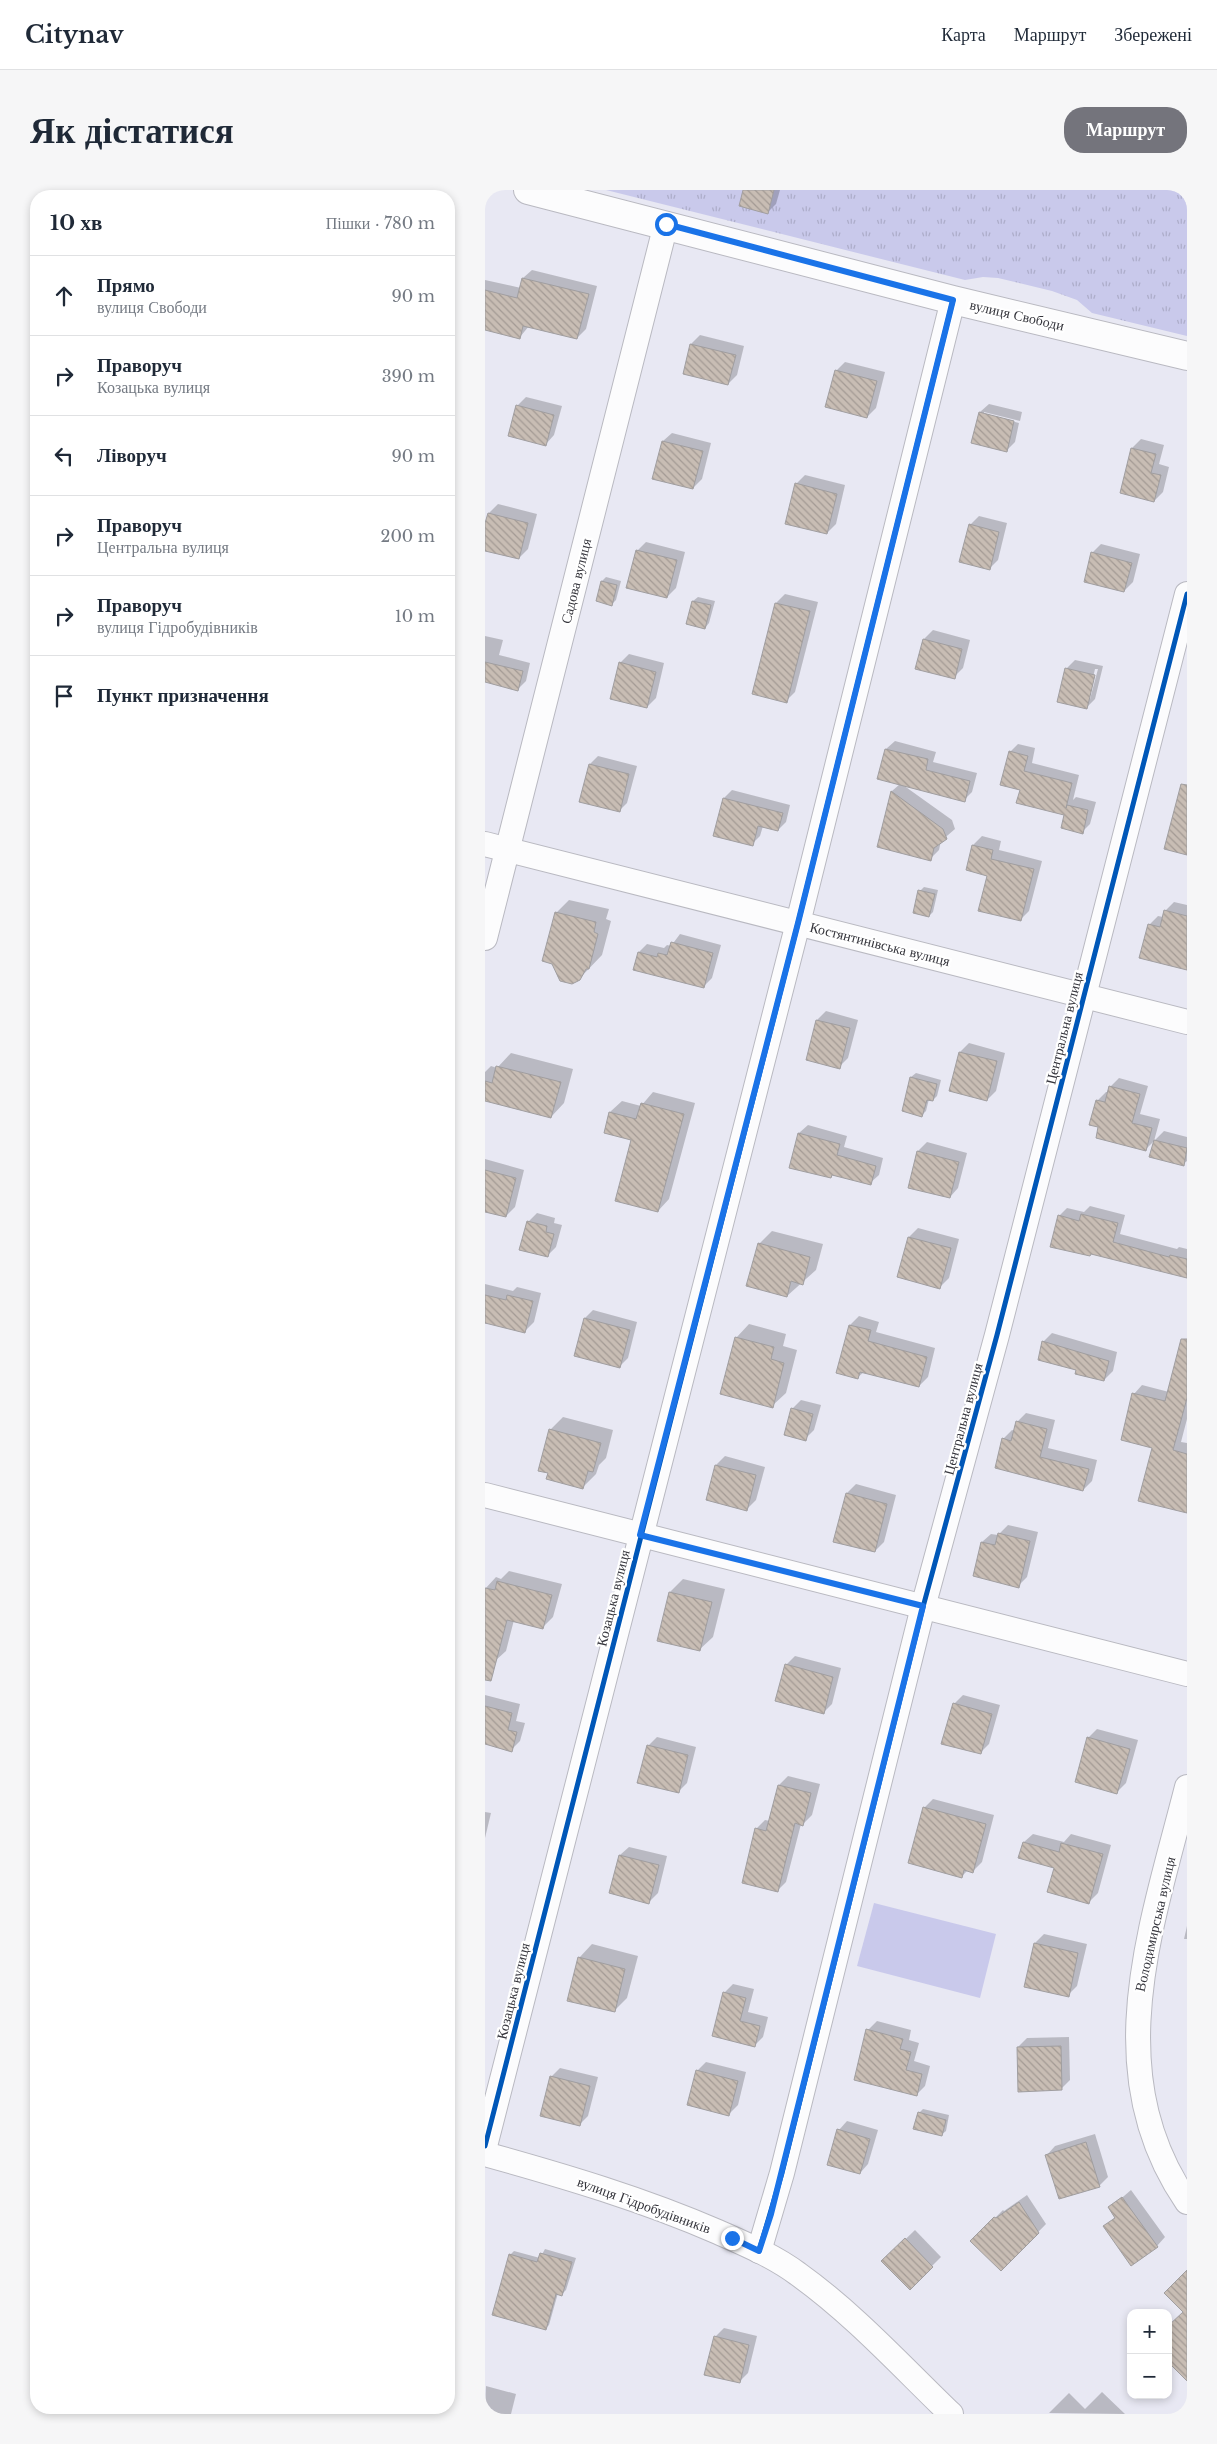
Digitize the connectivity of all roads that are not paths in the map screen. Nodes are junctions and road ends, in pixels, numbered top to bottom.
1 (528, 190) edge
2 (666, 224) junction
3 (953, 300) junction
4 (1187, 356) edge
5 (1187, 594) edge
6 (485, 844) edge
7 (508, 849) junction
8 (798, 923) junction
9 (485, 938) edge
10 (1084, 996) junction
11 (1187, 1022) edge
12 (485, 1495) edge
13 (640, 1535) junction
14 (923, 1606) junction
15 (1187, 1674) edge
16 (1187, 1787) edge
17 (485, 2146) edge
18 (485, 2154) edge
19 (1187, 2202) edge
20 (759, 2251) junction
21 (951, 2414) edge

1 - 2 street, вулиця Свободи
2 - 3 street, вулиця Свободи
2 - 7 street, Садова вулиця
3 - 4 street, вулиця Свободи
3 - 8 street, Козацька вулиця
5 - 10 street, Центральна вулиця
6 - 7 street, Костянтинівська вулиця
7 - 8 street, Костянтинівська вулиця
7 - 9 street, Садова вулиця
8 - 10 street, Костянтинівська вулиця
8 - 13 street, Козацька вулиця
10 - 11 street, Костянтинівська вулиця
10 - 14 street, Центральна вулиця
12 - 13 street
13 - 14 street
13 - 17 street, Козацька вулиця
14 - 15 street
14 - 20 street, Центральна вулиця
16 - 19 street, Володимирська вулиця
18 - 20 street, вулиця Гідробудівників
20 - 21 street, вулиця Гідробудівників

